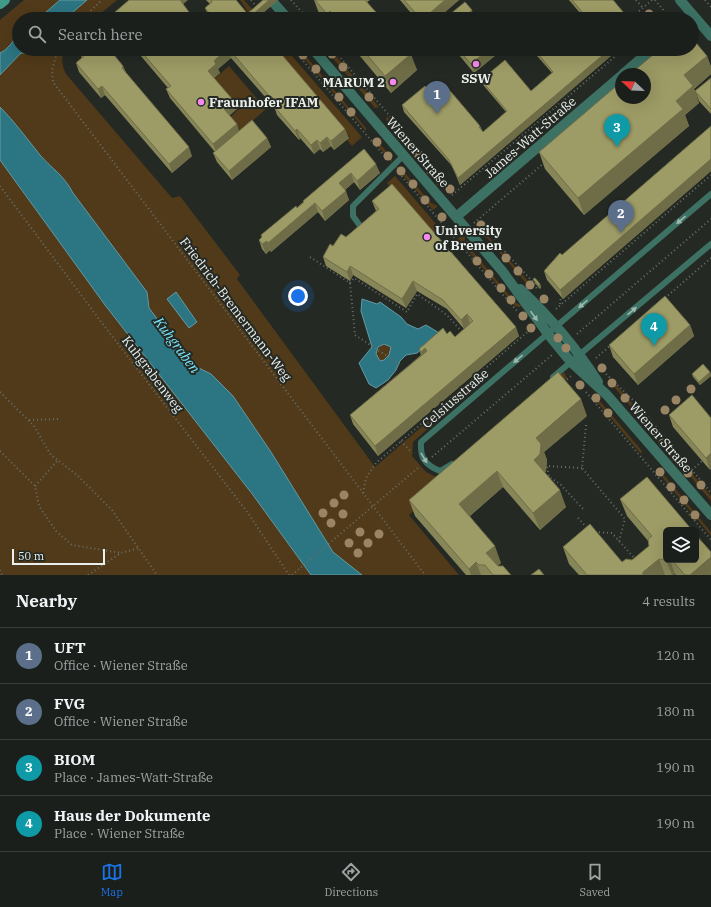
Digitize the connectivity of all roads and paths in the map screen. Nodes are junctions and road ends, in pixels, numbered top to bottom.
1 (5, 0) edge
2 (102, 0) edge
3 (251, 0) edge
4 (271, 0) edge
5 (291, 0) edge
6 (636, 0) edge
7 (654, 0) edge
8 (680, 0) edge
9 (705, 0) edge
10 (0, 4) edge
11 (711, 7) edge
12 (643, 8) junction
13 (89, 12) edge
14 (261, 12) edge
15 (282, 12) edge
16 (302, 12) edge
17 (639, 12) edge
18 (665, 12) edge
19 (687, 12) edge
20 (699, 25) edge
21 (711, 36) edge
22 (56, 56) edge
23 (299, 56) edge
24 (319, 56) edge
25 (339, 56) edge
26 (616, 56) edge
27 (644, 56) edge
28 (630, 68) edge
29 (615, 81) edge
30 (403, 156) junction
31 (544, 163) edge
32 (393, 167) junction
33 (711, 175) edge
34 (0, 186) edge
35 (444, 187) dead end
36 (447, 192) dead end
37 (711, 194) edge
38 (451, 196) junction
39 (460, 214) junction
40 (711, 219) edge
41 (473, 224) junction
42 (363, 230) edge
43 (711, 244) edge
44 (310, 257) dead end
45 (711, 258) edge
46 (503, 272) junction
47 (350, 283) junction
48 (537, 290) dead end
49 (561, 296) edge
50 (663, 300) edge
51 (560, 305) junction
52 (551, 308) dead end
53 (520, 315) dead end
54 (533, 326) junction
55 (558, 327) junction
56 (581, 330) dead end
57 (544, 337) junction
58 (467, 338) edge
59 (611, 345) edge
60 (581, 354) junction
61 (548, 358) dead end
62 (568, 364) junction
63 (401, 365) dead end
64 (579, 372) junction
65 (603, 372) dead end
66 (547, 382) edge
67 (560, 385) edge
68 (584, 386) dead end
69 (0, 392) edge
70 (62, 419) dead end
71 (29, 420) junction
72 (586, 425) dead end
73 (0, 451) edge
74 (436, 453) dead end
75 (58, 460) junction
76 (456, 461) edge
77 (702, 461) edge
78 (425, 462) junction
79 (582, 468) junction
80 (692, 470) junction
81 (35, 486) junction
82 (363, 493) junction
83 (711, 493) edge
84 (373, 507) junction
85 (585, 511) dead end
86 (711, 515) edge
87 (578, 518) dead end
88 (711, 540) edge
89 (619, 541) junction
90 (139, 548) junction
91 (121, 553) junction
92 (640, 564) edge
93 (0, 570) edge
94 (2, 575) edge
95 (88, 575) edge
96 (157, 575) edge
97 (291, 575) edge
98 (425, 575) edge

1 - 10 street
2 - 13 path
3 - 14 path
4 - 15 street
5 - 16 path
6 - 12 path
7 - 12 path
7 - 18 path
8 - 19 street
9 - 11 path
12 - 17 path
20 - 21 street
22 - 82 path, Friedrich-Bremermann-Weg
23 - 32 path
24 - 30 street, Wiener Straße
25 - 35 path
26 - 38 path
27 - 28 street, James-Watt-Straße
29 - 39 street, James-Watt-Straße
30 - 32 lane
30 - 39 street, Wiener Straße
31 - 41 path
32 - 42 lane
32 - 53 path
33 - 51 path
34 - 97 path, Kuhgrabenweg
36 - 38 path
37 -> 55 lane, Celsiusstraße
38 - 39 path
39 - 41 path
39 - 46 street, Wiener Straße
40 - 56 path
41 - 48 path
60 -> 43 lane
44 - 47 path
45 - 50 path
46 -> 54 street, Wiener Straße
46 - 55 street, Wiener Straße
47 - 58 path
47 - 63 path
49 - 51 path
51 - 52 path
54 - 57 street, Wiener Straße
54 - 57 path
54 - 82 path
55 - 57 lane, Celsiusstraße
55 - 60 street, Wiener Straße
57 - 62 street, Wiener Straße
57 - 62 path
57 -> 78 lane, Celsiusstraße
59 - 64 path
60 - 62 lane
60 - 64 street, Wiener Straße
61 - 74 path
62 - 64 street, Wiener Straße
62 - 64 path
62 - 66 lane
64 - 67 path
64 - 86 street, Wiener Straße
65 - 80 path
68 - 88 path
69 - 71 path
70 - 71 path
71 - 75 path
72 - 79 path
73 - 81 path
75 - 81 path
75 - 90 path
76 - 78 lane
77 - 80 path
78 - 84 path
79 - 85 path
79 - 89 path
80 - 83 path
81 - 91 path
82 - 84 path, Friedrich-Bremermann-Weg
84 - 97 path
84 - 98 path, Friedrich-Bremermann-Weg
87 - 89 path
89 - 92 path
90 - 91 path
90 - 96 path
91 - 95 path
93 - 94 path

